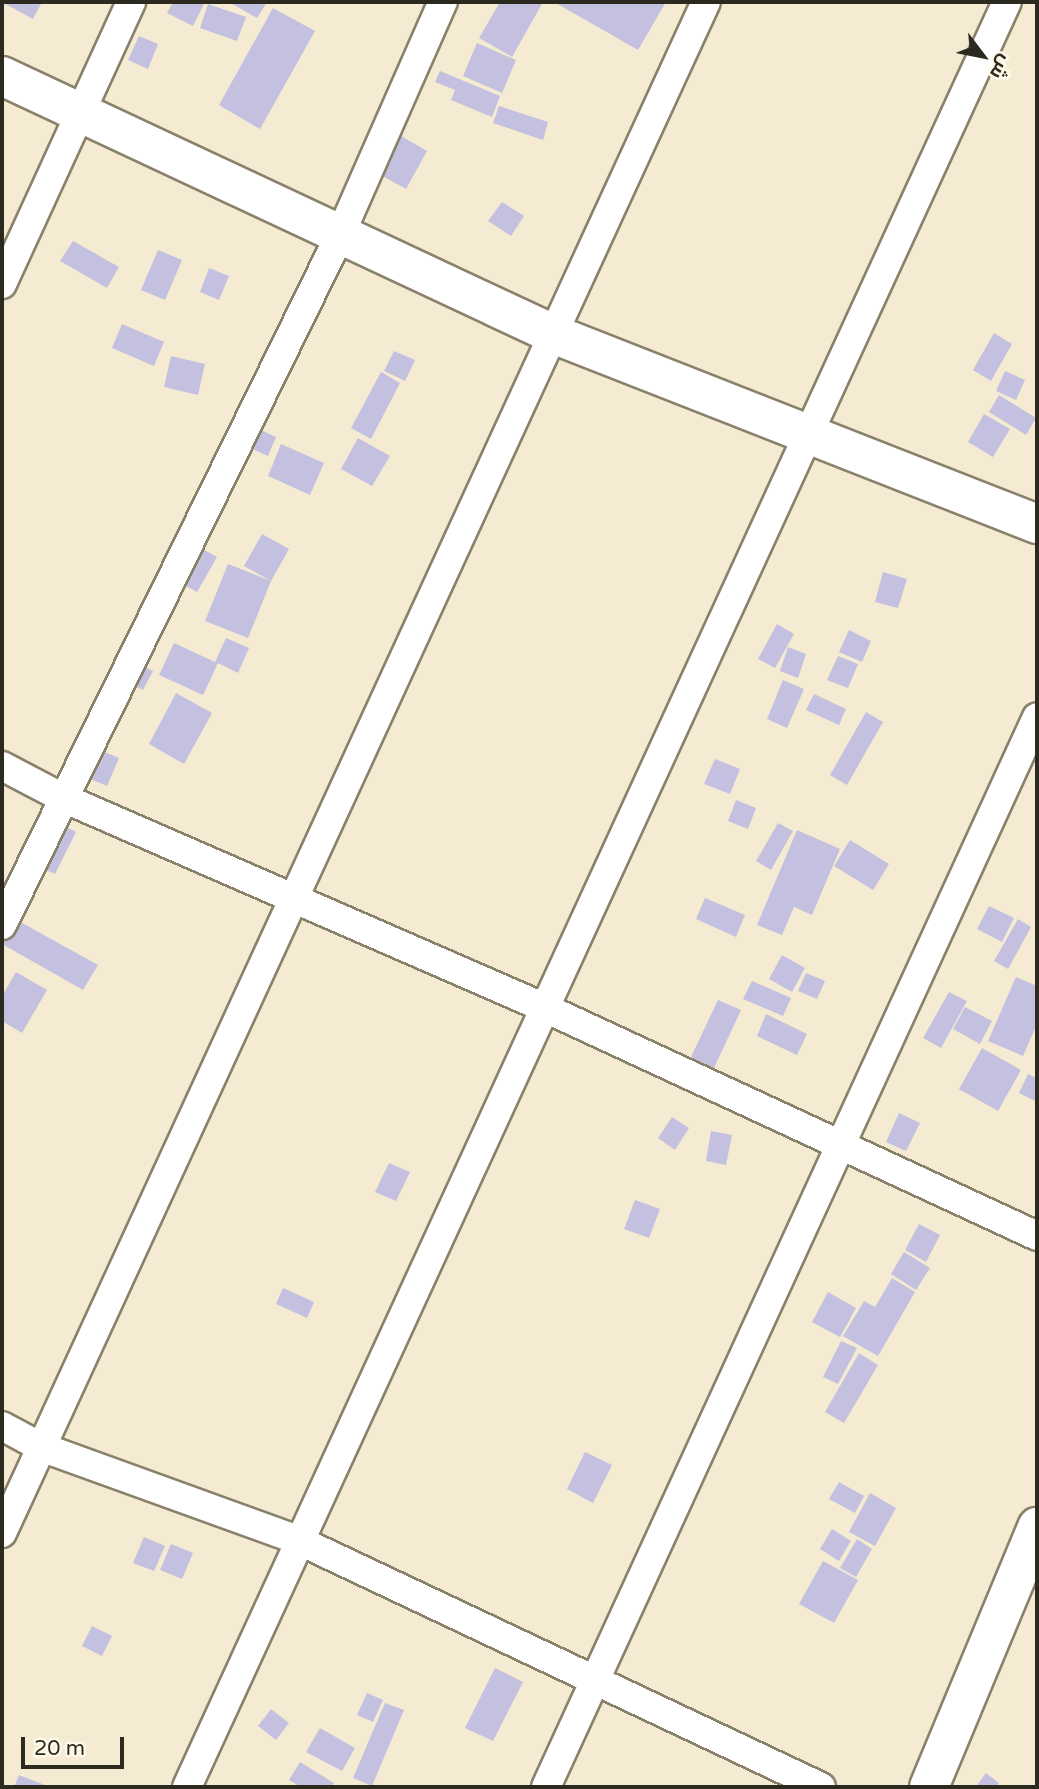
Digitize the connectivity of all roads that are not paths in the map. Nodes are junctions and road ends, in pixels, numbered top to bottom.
1 (131, 2) edge
2 (443, 2) edge
3 (706, 2) edge
4 (1007, 2) edge
5 (2, 76) edge
6 (80, 111) junction
7 (340, 235) junction
8 (2, 284) edge
9 (553, 334) junction
10 (808, 434) junction
11 (1037, 524) edge
12 (1037, 717) edge
13 (2, 766) edge
14 (61, 797) junction
15 (293, 899) junction
16 (2, 925) edge
17 (545, 1008) junction
18 (841, 1145) junction
19 (1037, 1236) edge
20 (2, 1426) edge
21 (41, 1447) junction
22 (1037, 1527) edge
23 (2, 1533) edge
24 (300, 1541) junction
25 (595, 1680) junction
26 (187, 1787) edge
27 (546, 1787) edge
28 (821, 1787) edge
29 (929, 1787) edge

1 - 6 street
2 - 7 street
3 - 9 street
4 - 10 street
5 - 6 street
6 - 7 street
6 - 8 street
7 - 9 street
7 - 14 street
9 - 10 street
9 - 15 street
10 - 11 street
10 - 17 street
12 - 18 street
13 - 14 street
14 - 15 street
14 - 16 street
15 - 17 street
15 - 21 street
17 - 18 street
17 - 24 street
18 - 19 street
18 - 25 street
20 - 21 street
21 - 23 street
21 - 24 street
22 - 29 street
24 - 25 street
24 - 26 street
25 - 27 street
25 - 28 street

